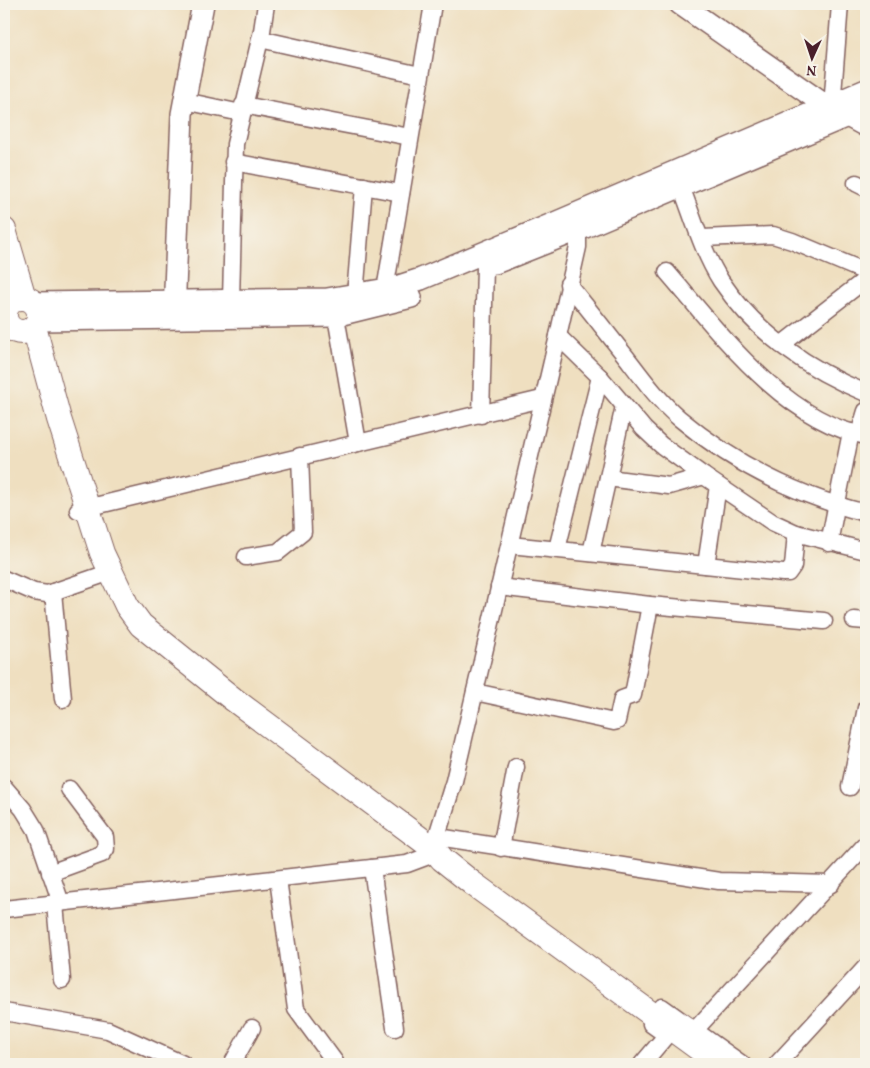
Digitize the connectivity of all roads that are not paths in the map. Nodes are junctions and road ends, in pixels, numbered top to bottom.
1 (203, 4) edge
2 (266, 4) edge
3 (433, 4) edge
4 (680, 4) edge
5 (705, 4) edge
6 (840, 4) edge
7 (260, 39) junction
8 (420, 75) junction
9 (866, 90) edge
10 (184, 101) junction
11 (242, 110) junction
12 (850, 110) edge
13 (410, 137) junction
14 (233, 162) junction
15 (678, 178) junction
16 (364, 186) junction
17 (401, 193) junction
18 (575, 222) junction
19 (4, 230) edge
20 (702, 238) junction
21 (483, 260) junction
22 (668, 272) dead end
23 (866, 272) edge
24 (4, 276) edge
25 (866, 280) edge
26 (568, 284) junction
27 (355, 296) junction
28 (386, 297) junction
29 (231, 300) junction
30 (334, 307) junction
31 (258, 308) junction
32 (174, 309) junction
33 (19, 318) edge
34 (558, 336) junction
35 (781, 345) junction
36 (600, 377) junction
37 (866, 393) edge
38 (542, 399) junction
39 (624, 406) junction
40 (866, 411) edge
41 (481, 414) junction
42 (858, 434) edge
43 (358, 443) junction
44 (300, 456) junction
45 (704, 476) junction
46 (608, 478) junction
47 (718, 486) junction
48 (836, 506) junction
49 (83, 509) junction
50 (866, 513) edge
51 (796, 533) junction
52 (829, 543) junction
53 (510, 544) junction
54 (557, 550) junction
55 (866, 550) edge
56 (592, 553) junction
57 (246, 557) dead end
58 (706, 565) junction
59 (102, 574) junction
60 (4, 579) edge
61 (499, 587) junction
62 (53, 592) junction
63 (650, 605) junction
64 (824, 621) dead end
65 (475, 692) junction
66 (62, 699) dead end
67 (866, 708) edge
68 (516, 766) dead end
69 (4, 787) edge
70 (850, 787) dead end
71 (69, 789) dead end
72 (866, 844) edge
73 (502, 848) junction
74 (436, 850) junction
75 (372, 868) junction
76 (50, 873) junction
77 (278, 878) junction
78 (831, 884) junction
79 (58, 903) junction
80 (4, 910) edge
81 (516, 915) junction
82 (866, 967) edge
83 (62, 980) dead end
84 (4, 1012) edge
85 (252, 1028) dead end
86 (395, 1028) dead end
87 (695, 1030) junction
88 (665, 1037) junction
89 (335, 1062) dead end
90 (183, 1064) edge
91 (232, 1064) edge
92 (642, 1064) edge
93 (702, 1064) edge
94 (720, 1064) edge
95 (742, 1064) edge
96 (778, 1064) edge

1 - 10 main road
2 - 7 street
3 - 8 street
4 - 12 main road
5 - 12 main road
6 - 12 street
7 - 8 street
7 - 11 street
8 - 13 street
9 - 12 main road
10 - 11 street
10 - 32 main road
11 - 13 street
11 - 14 street
12 - 15 main road
13 - 17 street
14 - 16 street
14 - 29 street
15 - 18 main road
15 - 20 street
16 - 17 street
16 - 27 street
17 - 28 street
18 - 21 main road
18 - 26 street
19 - 33 highway
20 - 23 street
20 - 35 street
21 - 28 main road
21 - 41 street
22 - 42 street
24 - 33 highway
25 - 35 street
26 - 34 street
26 - 48 street
27 - 28 main road
27 - 30 main road
28 - 30 main road
29 - 31 main road
29 - 32 main road
30 - 31 main road
30 - 43 street
31 - 32 main road
32 - 33 main road
33 - 49 highway
34 - 36 street
34 - 38 street
35 - 37 street
36 - 39 street
36 - 54 street
38 - 41 street
38 - 53 street
39 - 45 street
39 - 46 street
40 - 42 street
41 - 43 street
42 - 48 street
43 - 44 street
44 - 49 street
44 - 57 street
45 - 46 street
45 - 47 street
46 - 56 street
47 - 51 street
47 - 58 street
48 - 50 street
48 - 52 street
49 - 59 highway
49 - 74 highway
51 - 52 street
51 - 58 street
52 - 55 street
53 - 54 street
53 - 61 street
54 - 56 street
56 - 58 street
59 - 62 street
59 - 74 highway
60 - 62 street
61 - 63 street
61 - 65 street
62 - 66 street
63 - 64 street
63 - 65 street
65 - 74 street
67 - 70 street
68 - 73 street
69 - 76 street
71 - 76 street
72 - 78 street
73 - 74 street
73 - 78 street
74 - 75 street
74 - 81 highway
75 - 77 street
75 - 86 street
76 - 79 street
77 - 79 street
77 - 89 street
78 - 87 street
79 - 80 street
79 - 83 street
81 - 87 street
81 - 88 street
81 - 94 highway
82 - 96 street
84 - 90 street
85 - 91 street
87 - 95 street
88 - 92 street
88 - 93 street

